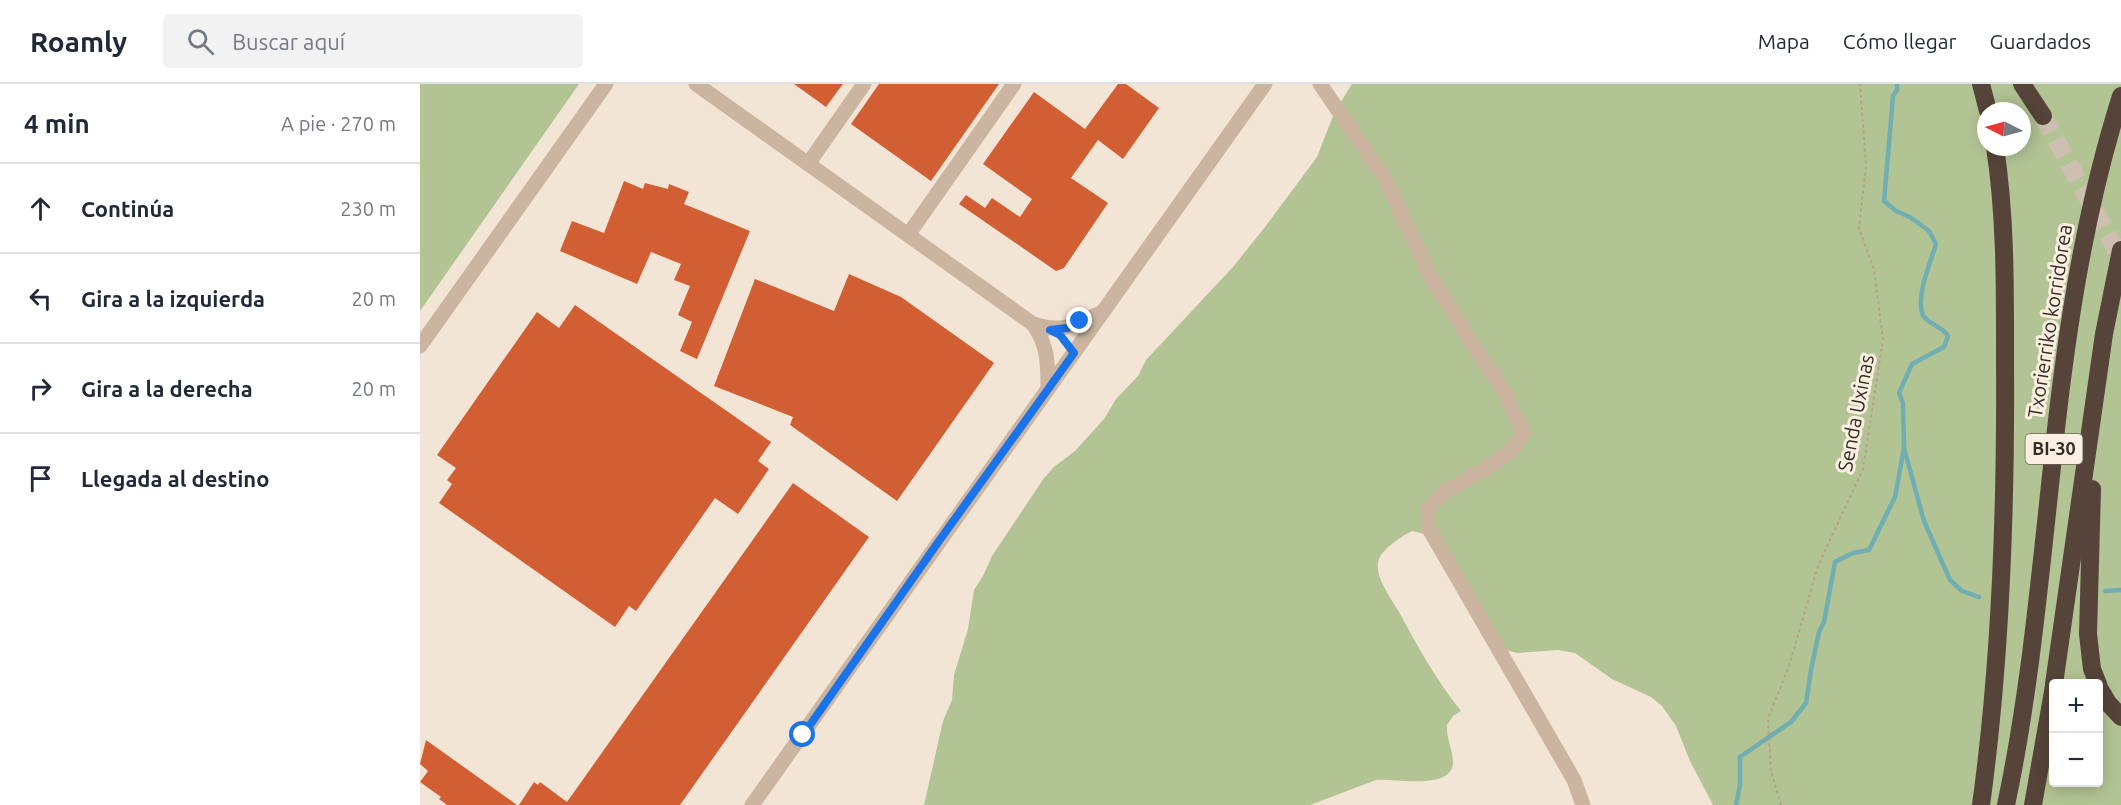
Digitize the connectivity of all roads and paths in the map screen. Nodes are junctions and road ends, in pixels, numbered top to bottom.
1 (696, 84) edge
2 (864, 84) edge
3 (1014, 84) edge
4 (1265, 84) edge
5 (1320, 84) edge
6 (1860, 84) edge
7 (1981, 84) edge
8 (2022, 84) edge
9 (606, 85) edge
10 (2121, 96) edge
11 (1986, 102) edge
12 (2043, 116) tunnel mouth
13 (1996, 156) edge
14 (808, 164) junction
15 (908, 235) junction
16 (2121, 250) edge
17 (1103, 312) junction
18 (1047, 336) junction
19 (420, 346) edge
20 (1074, 353) junction
21 (1048, 389) junction
22 (2095, 397) junction
23 (2055, 679) edge
24 (2096, 679) edge
25 (2103, 694) edge
26 (2049, 714) edge
27 (2121, 717) edge
28 (752, 805) edge
29 (1583, 805) edge
30 (1782, 805) edge
31 (1981, 805) edge
32 (2006, 805) edge
33 (2033, 805) edge

1 - 14 street
2 - 14 street
3 - 15 street
4 - 17 street
5 - 29 street
6 - 30 path, Senda Uxinas
7 - 11 highway
8 - 12 highway
9 - 19 street
10 - 32 highway, Txorierriko korridorea / BI-30
13 - 31 highway
14 - 15 street
15 - 18 street
16 - 22 highway, BI-30
17 - 18 street
17 - 20 street
18 - 20 street
18 - 21 street
20 - 21 street
21 - 28 street
22 - 23 highway, BI-30
22 - 24 highway
25 - 27 highway
26 - 33 highway, BI-30

